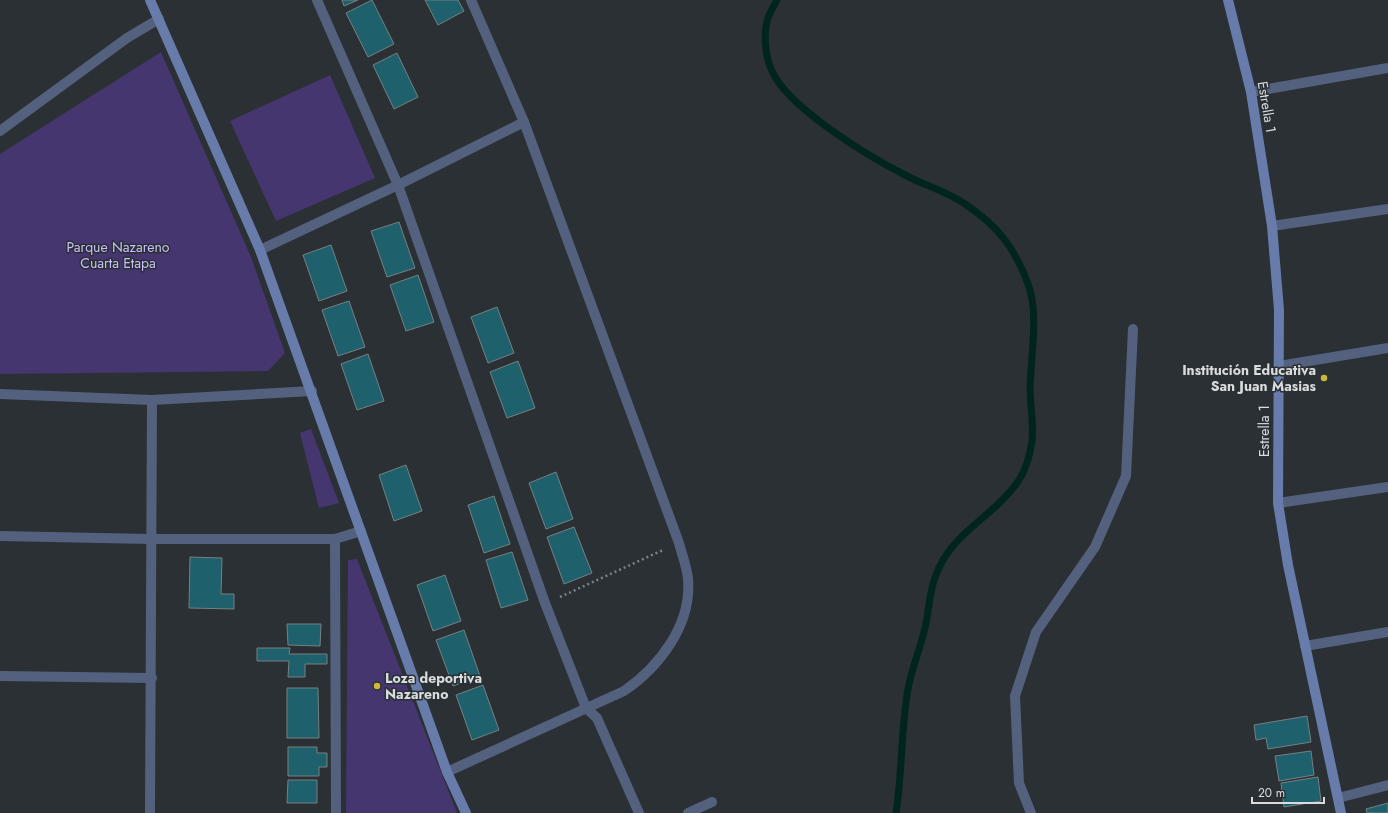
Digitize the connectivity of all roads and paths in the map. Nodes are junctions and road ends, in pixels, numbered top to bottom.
1 (150, 0) edge
2 (317, 0) edge
3 (471, 0) edge
4 (1228, 0) edge
5 (159, 19) junction
6 (1388, 68) edge
7 (1251, 92) junction
8 (524, 122) junction
9 (0, 131) edge
10 (398, 186) junction
11 (1388, 209) edge
12 (1272, 226) junction
13 (260, 250) junction
14 (1133, 329) dead end
15 (1388, 348) edge
16 (1279, 366) junction
17 (312, 391) junction
18 (0, 394) edge
19 (152, 400) junction
20 (1388, 487) edge
21 (1278, 503) junction
22 (361, 531) junction
23 (0, 536) edge
24 (335, 539) junction
25 (151, 540) junction
26 (679, 543) junction
27 (545, 603) junction
28 (1388, 632) edge
29 (1305, 646) junction
30 (0, 676) edge
31 (152, 678) junction
32 (586, 708) junction
33 (447, 772) junction
34 (1388, 785) edge
35 (1338, 798) junction
36 (712, 802) dead end
37 (150, 813) edge
38 (336, 813) edge
39 (466, 813) edge
40 (640, 813) edge
41 (688, 813) edge
42 (1030, 813) edge
43 (1341, 813) edge

1 - 5 street
2 - 10 street
3 - 8 street
4 - 7 street, Estrella 1
5 - 9 street
5 - 13 street
6 - 7 street
7 - 12 street, Estrella 1
8 - 10 street
8 - 26 street
10 - 13 street
10 - 27 street
11 - 12 street
12 - 16 street, Estrella 1
13 - 17 street
14 - 42 street
15 - 16 street
16 - 21 street, Estrella 1
17 - 19 street
17 - 22 street
18 - 19 street
19 - 25 street
20 - 21 street
21 - 29 street, Estrella 1
22 - 24 street
22 - 33 street
23 - 25 street
24 - 25 street
24 - 38 street
25 - 31 street
26 - 27 path
26 - 32 street
27 - 32 street
28 - 29 street
29 - 35 street, Estrella 1
30 - 31 street
31 - 37 street
32 - 33 street
32 - 40 street
33 - 39 street
34 - 35 street
35 - 43 street, Estrella 1
36 - 41 street

